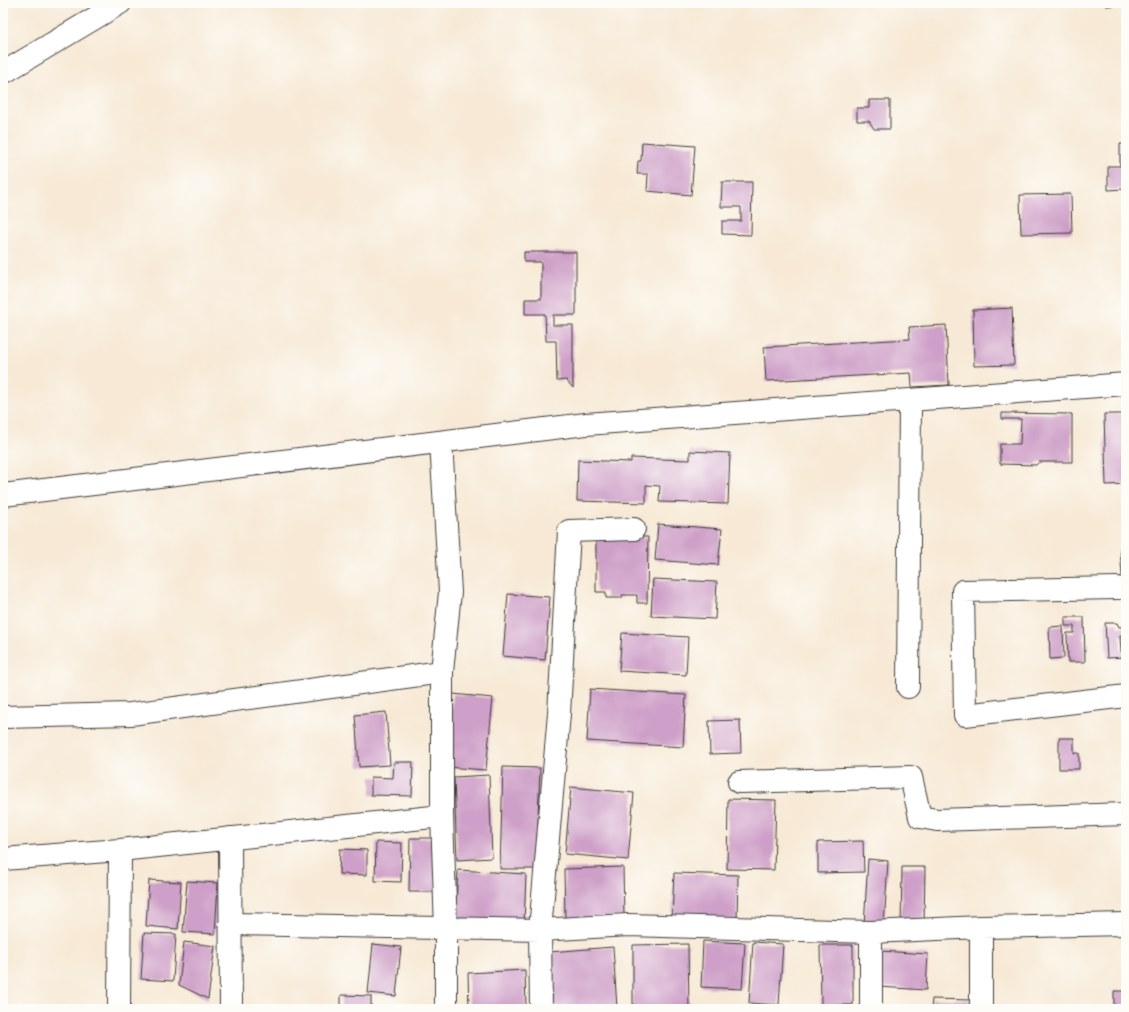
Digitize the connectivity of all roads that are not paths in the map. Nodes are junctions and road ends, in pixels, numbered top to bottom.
1 (120, 3) edge
2 (3, 73) edge
3 (1126, 384) edge
4 (910, 400) junction
5 (441, 442) junction
6 (3, 496) edge
7 (634, 529) dead end
8 (1118, 588) dead end
9 (442, 672) junction
10 (908, 687) dead end
11 (1126, 696) edge
12 (3, 717) edge
13 (739, 782) dead end
14 (1126, 814) edge
15 (442, 816) junction
16 (230, 838) junction
17 (120, 850) junction
18 (3, 860) edge
19 (230, 924) junction
20 (1126, 924) edge
21 (981, 927) junction
22 (446, 929) junction
23 (540, 930) junction
24 (871, 932) junction
25 (119, 1009) edge
26 (231, 1009) edge
27 (446, 1009) edge
28 (541, 1009) edge
29 (871, 1009) edge
30 (981, 1009) edge

1 - 2 street
3 - 4 street
4 - 5 street
4 - 10 street
5 - 6 street
5 - 9 street
7 - 23 street
8 - 11 street
9 - 12 street
9 - 15 street
13 - 14 street
15 - 16 street
15 - 22 street
16 - 17 street
16 - 19 street
17 - 18 street
17 - 25 street
19 - 22 street
19 - 26 street
20 - 21 street
21 - 24 street
21 - 30 street
22 - 23 street
22 - 27 street
23 - 24 street
23 - 28 street
24 - 29 street

